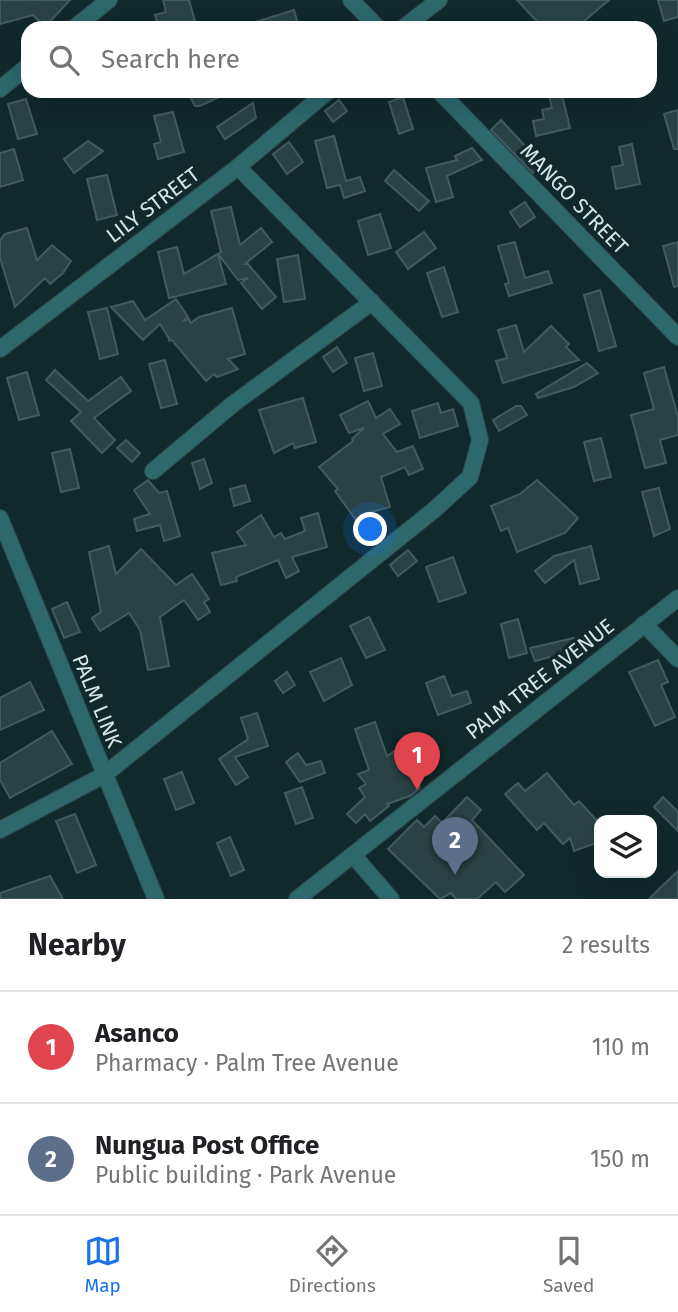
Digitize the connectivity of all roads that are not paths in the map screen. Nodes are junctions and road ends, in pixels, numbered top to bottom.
1 (109, 0) edge
2 (351, 0) edge
3 (439, 0) edge
4 (83, 21) edge
5 (371, 21) edge
6 (412, 21) edge
7 (21, 72) edge
8 (0, 89) edge
9 (320, 98) edge
10 (446, 98) edge
11 (238, 167) junction
12 (372, 302) junction
13 (676, 331) edge
14 (0, 349) edge
15 (153, 471) dead end
16 (0, 517) edge
17 (678, 598) edge
18 (644, 624) junction
19 (678, 659) edge
20 (104, 775) junction
21 (0, 830) edge
22 (353, 855) junction
23 (156, 899) edge
24 (296, 899) edge
25 (391, 899) edge

1 - 4 street
2 - 5 street
3 - 6 street
7 - 8 street
9 - 11 street, LILY STREET
10 - 13 street, MANGO STREET
11 - 12 street
11 - 14 street, LILY STREET
12 - 15 street
12 - 20 street
16 - 20 street, PALM LINK
17 - 18 street, PALM TREE AVENUE
18 - 19 street
18 - 22 street, PALM TREE AVENUE
20 - 21 street
20 - 23 street, PALM LINK
22 - 24 street, PALM TREE AVENUE
22 - 25 street

